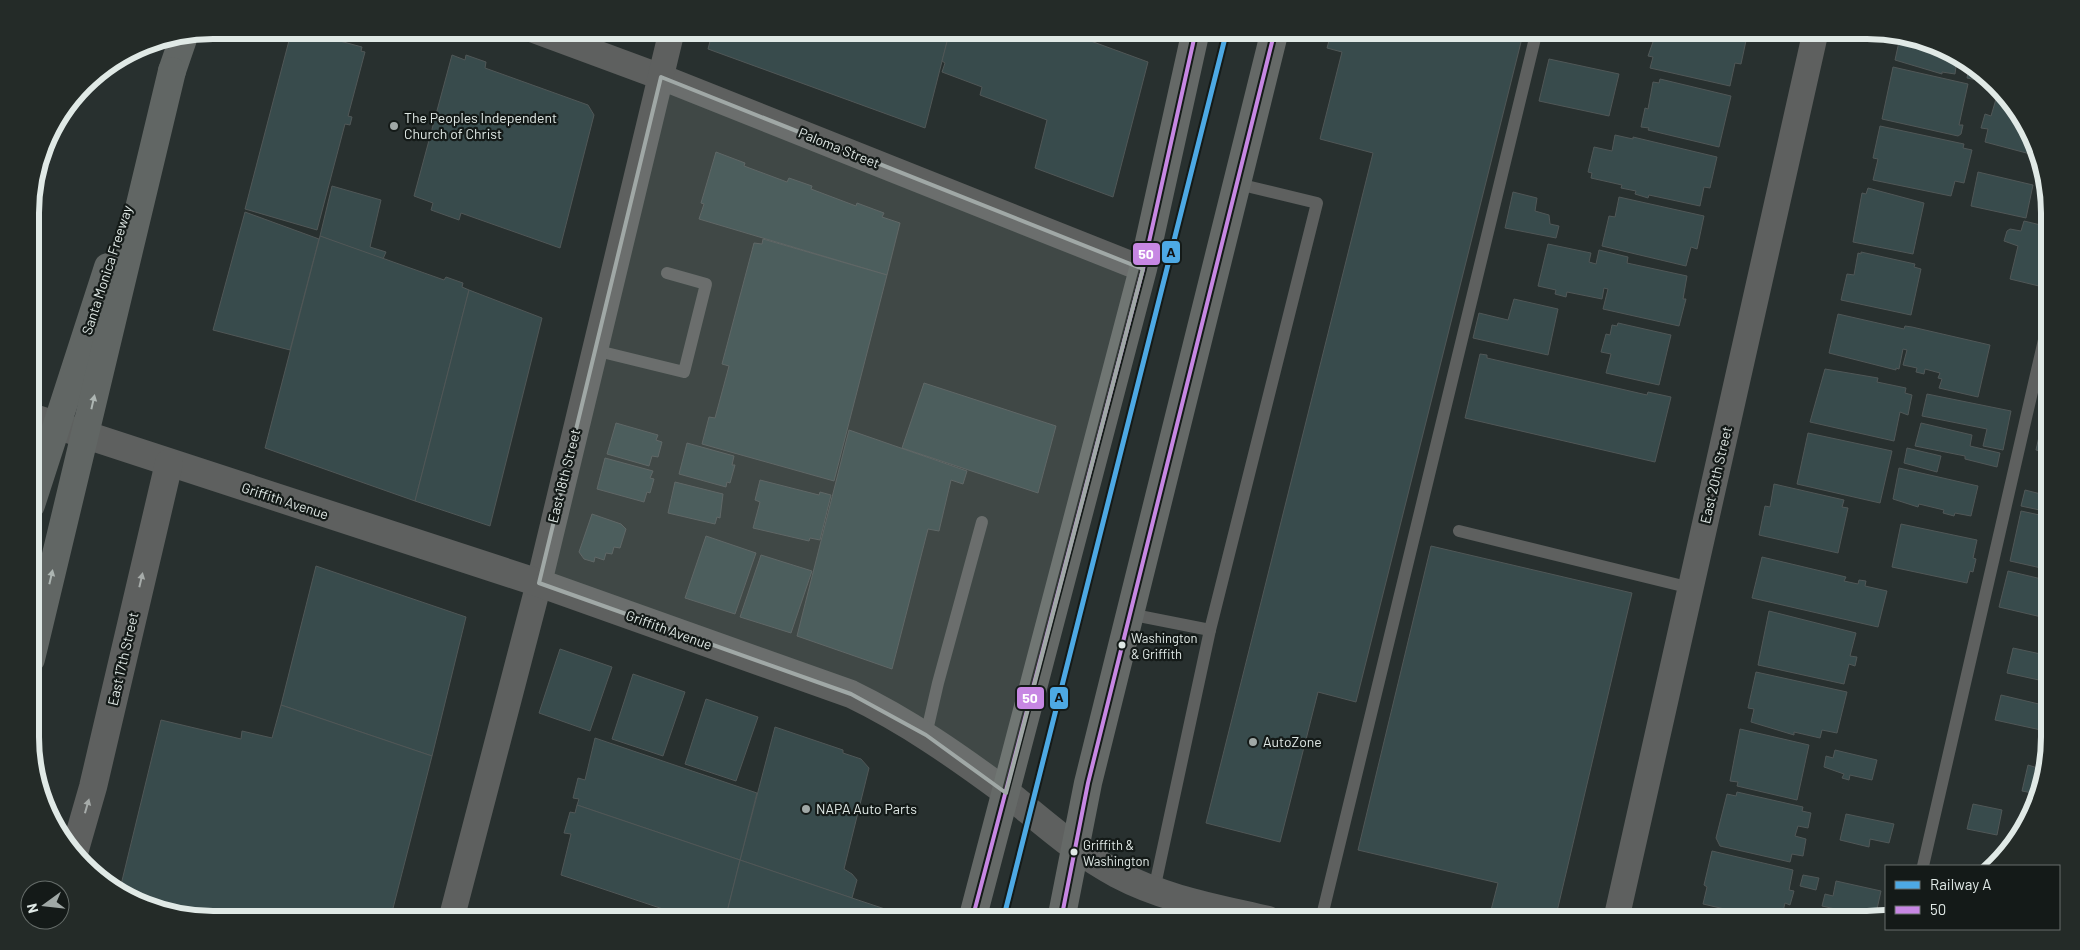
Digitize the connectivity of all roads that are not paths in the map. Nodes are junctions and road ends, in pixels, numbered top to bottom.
1 (558, 39) edge
2 (670, 39) edge
3 (1194, 39) edge
4 (1273, 39) edge
5 (1535, 39) edge
6 (1814, 39) edge
7 (182, 42) edge
8 (172, 71) junction
9 (660, 77) junction
10 (1238, 184) junction
11 (1143, 269) junction
12 (667, 273) dead end
13 (594, 350) junction
14 (2041, 353) edge
15 (39, 420) edge
16 (169, 463) junction
17 (39, 480) edge
18 (982, 522) dead end
19 (1459, 532) dead end
20 (539, 583) junction
21 (1691, 588) junction
22 (1129, 614) junction
23 (39, 626) edge
24 (1210, 630) junction
25 (926, 735) junction
26 (1006, 793) junction
27 (76, 845) edge
28 (1075, 846) junction
29 (1923, 865) edge
30 (1154, 890) junction
31 (453, 911) edge
32 (974, 911) edge
33 (1062, 911) edge
34 (1230, 911) edge
35 (1323, 911) edge
36 (1618, 911) edge

1 - 9 street, Paloma Street
2 - 9 street, East 18th Street
3 - 11 main road
4 - 10 main road
5 - 35 lane
6 - 21 street, East 20th Street
7 - 8 highway, Santa Monica Freeway
8 - 17 highway, Santa Monica Freeway, bridge
23 -> 8 highway, bridge
9 - 11 street, Paloma Street
9 - 13 street, East 18th Street
10 - 22 main road
10 - 24 lane
11 - 26 main road
12 - 13 lane
13 - 20 street, East 18th Street
14 - 29 lane
15 - 16 street, Griffith Avenue
16 - 20 street, Griffith Avenue
27 -> 16 street, East 17th Street
18 - 25 lane
19 - 21 lane
20 - 25 street, Griffith Avenue
20 - 31 street, East 18th Street
21 - 36 street, East 20th Street
22 - 24 lane
22 - 28 main road
24 - 30 lane
25 - 26 street, Griffith Avenue
26 - 28 street, Griffith Avenue
26 - 32 main road
28 - 30 street, Griffith Avenue
28 - 33 main road
30 - 34 street, Griffith Avenue

